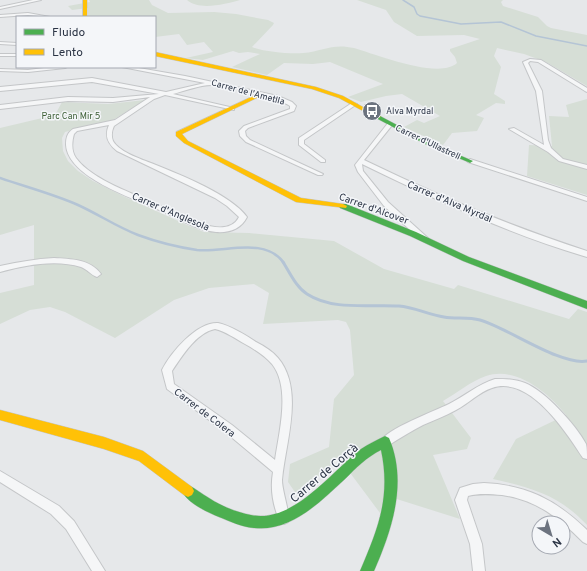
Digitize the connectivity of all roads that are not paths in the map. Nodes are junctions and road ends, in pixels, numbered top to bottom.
1 (39, 0) edge
2 (85, 0) edge
3 (0, 8) edge
4 (0, 16) edge
5 (41, 16) edge
6 (85, 16) edge
7 (0, 43) edge
8 (16, 44) edge
9 (16, 54) edge
10 (156, 54) edge
11 (0, 55) edge
12 (56, 68) edge
13 (130, 68) edge
14 (0, 70) edge
15 (213, 83) junction
16 (0, 89) edge
17 (587, 90) edge
18 (164, 94) junction
19 (262, 94) junction
20 (354, 104) junction
21 (0, 107) edge
22 (232, 109) junction
23 (115, 122) junction
24 (390, 124) junction
25 (512, 130) dead end
26 (548, 150) junction
27 (360, 161) junction
28 (470, 161) joint
29 (323, 162) dead end
30 (587, 167) edge
31 (320, 174) dead end
32 (587, 199) edge
33 (428, 241) junction
34 (587, 254) edge
35 (0, 269) edge
36 (97, 274) dead end
37 (587, 305) edge
38 (0, 415) edge
39 (385, 442) junction
40 (587, 454) edge
41 (279, 470) junction
42 (0, 476) edge
43 (284, 518) junction
44 (587, 538) edge
45 (99, 571) edge
46 (367, 571) edge
47 (479, 571) edge

1 - 3 street
2 - 6 street
4 - 5 street
7 - 8 street
9 - 11 street
10 - 20 street, Carrer d'Ullastrell
12 - 14 street
13 - 15 street, Carrer de l'Ametlla
15 - 18 street
15 - 19 street, Carrer de l'Ametlla
16 - 18 street
17 - 26 street
18 - 21 street
18 - 22 street
18 - 23 street, Carrer d'Anglesola
19 - 22 street, Carrer d'Alcover
19 - 31 street, Carrer de l'Ametlla
20 - 24 street, Carrer d'Ullastrell
20 - 29 street
22 - 33 street, Carrer d'Alcover
23 - 23 street, Carrer d'Anglesola
24 - 27 street
24 - 28 street, Carrer d'Ullastrell
25 - 26 street
26 - 30 street
27 - 33 street
27 - 34 street, Carrer d'Alva Myrdal
28 - 32 street, Carrer d'Ullastrell
33 - 37 street, Carrer d'Alcover
35 - 36 street
38 - 43 street, Carrer de Corçà
39 - 40 street
39 - 43 street, Carrer de Corçà
39 - 46 street
41 - 41 street, Carrer de Colera
41 - 43 street, Carrer de Colera
42 - 45 street
44 - 47 street

